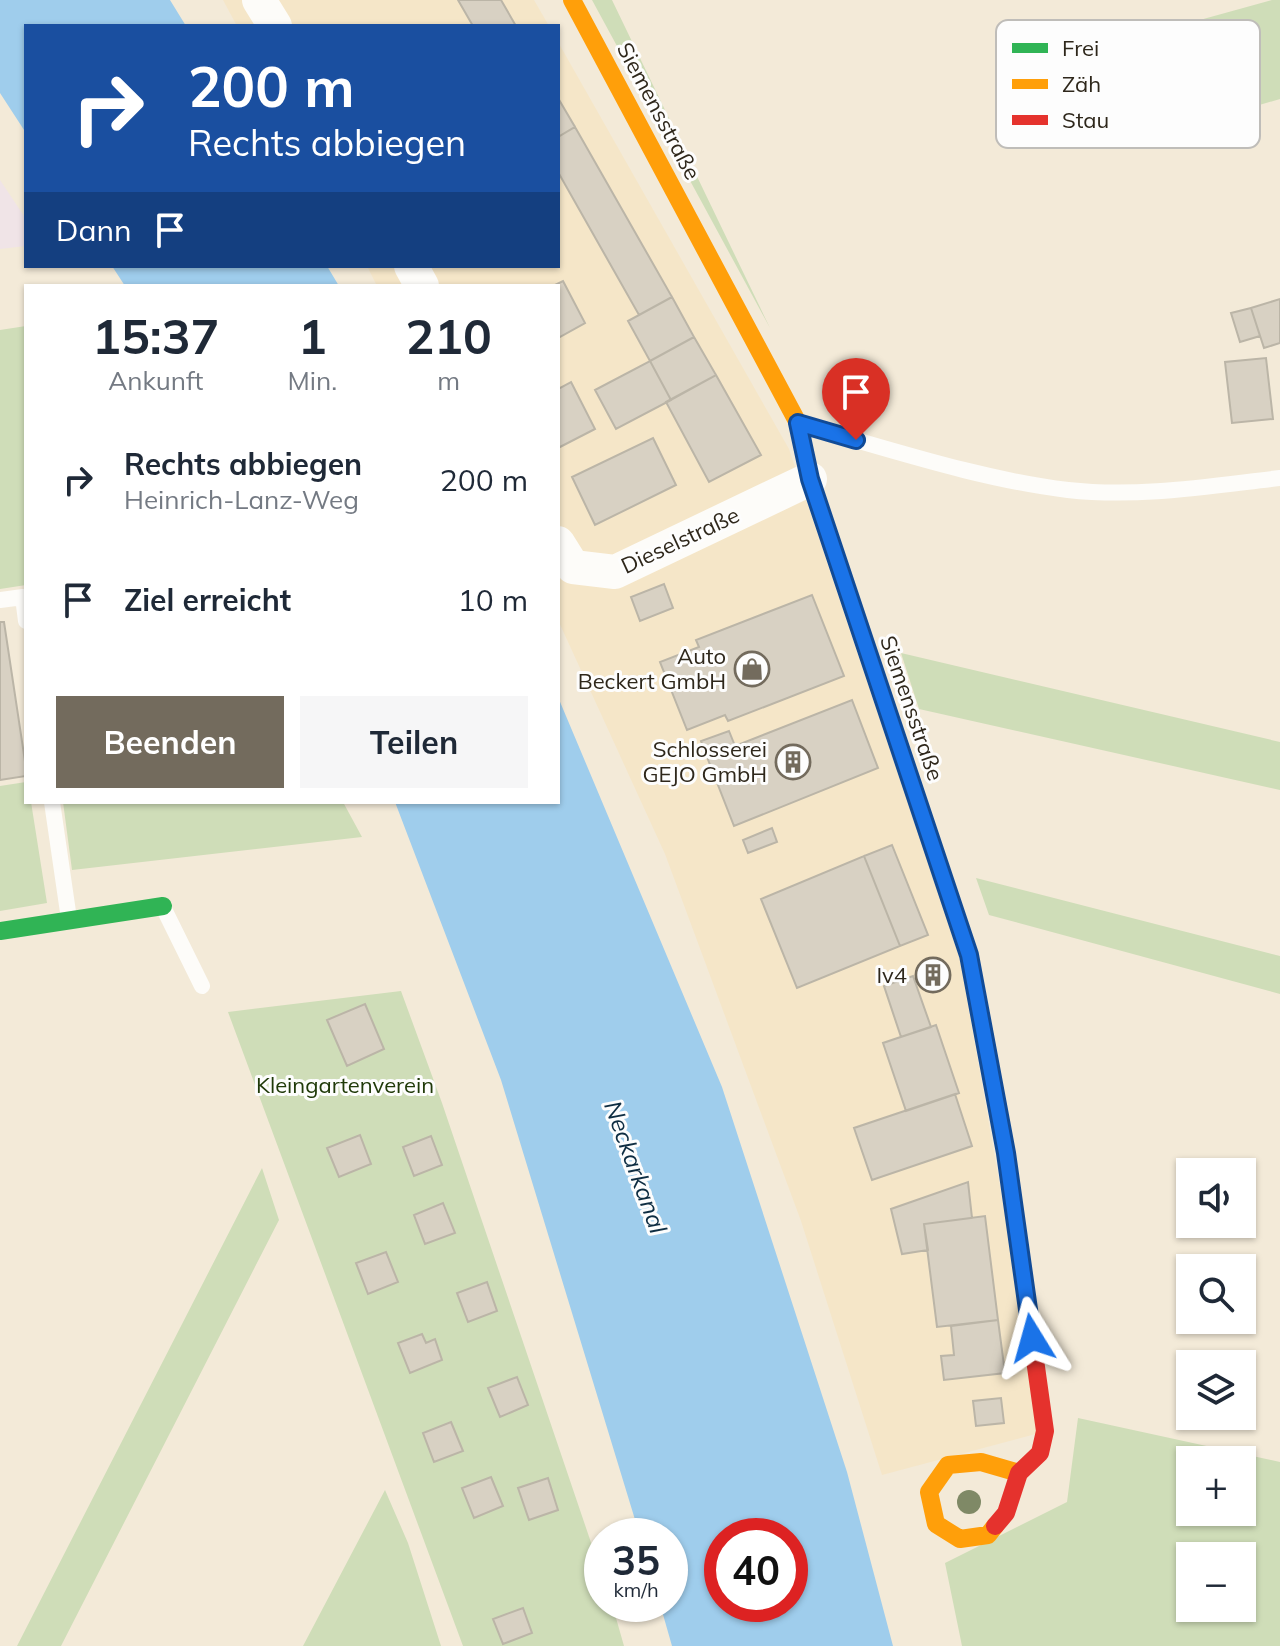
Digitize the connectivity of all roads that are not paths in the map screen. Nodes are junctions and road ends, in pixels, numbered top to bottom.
1 (259, 0) edge
2 (572, 0) edge
3 (274, 24) edge
4 (798, 423) junction
5 (1280, 478) edge
6 (810, 479) junction
7 (560, 546) edge
8 (0, 600) edge
9 (24, 605) edge
10 (52, 804) edge
11 (163, 906) joint
12 (69, 921) junction
13 (0, 931) edge
14 (202, 986) dead end
15 (1019, 1473) junction

1 - 3 street
2 - 4 street, Siemensstraße
4 - 5 lane
4 - 6 street, Siemensstraße
6 - 7 street, Dieselstraße
6 - 15 street, Siemensstraße
8 - 9 lane
10 - 12 lane
11 - 12 street
11 - 14 lane
12 - 13 street
15 - 15 street, Siemensstraße

